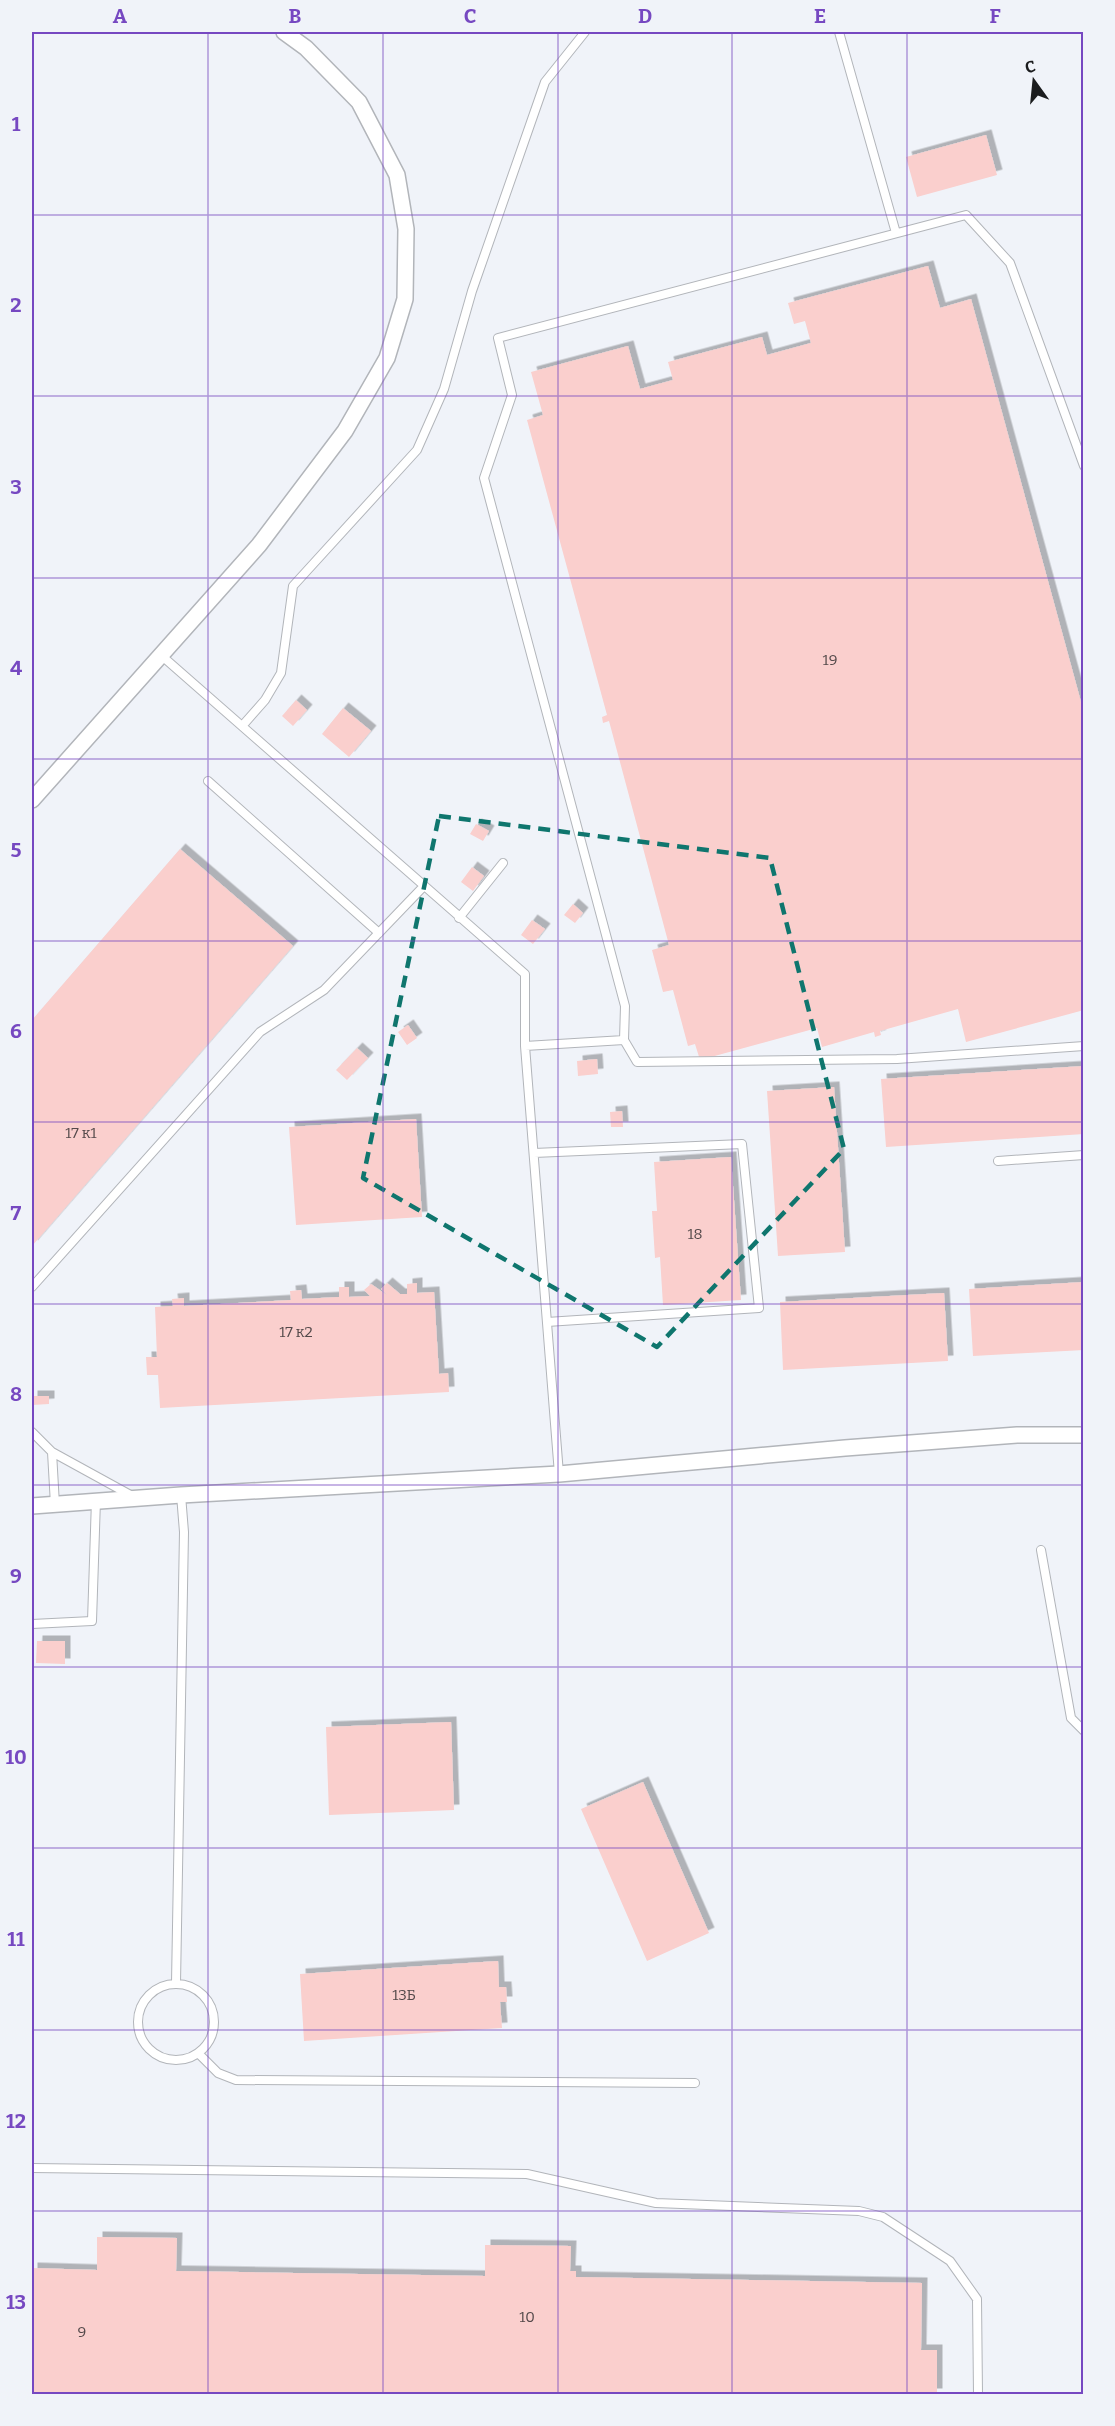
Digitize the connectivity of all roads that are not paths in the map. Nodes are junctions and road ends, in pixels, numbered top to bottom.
1 (284, 32) edge
2 (585, 32) edge
3 (839, 32) edge
4 (896, 233) junction
5 (1083, 466) edge
6 (162, 656) junction
7 (243, 725) junction
8 (208, 781) dead end
9 (32, 800) edge
10 (502, 863) dead end
11 (423, 887) junction
12 (459, 918) junction
13 (379, 933) junction
14 (624, 1040) junction
15 (525, 1046) junction
16 (1083, 1047) edge
17 (534, 1153) junction
18 (1083, 1155) edge
19 (998, 1161) dead end
20 (32, 1287) edge
21 (547, 1322) junction
22 (32, 1432) edge
23 (1083, 1436) edge
24 (52, 1452) junction
25 (559, 1474) junction
26 (181, 1494) junction
27 (135, 1497) junction
28 (96, 1500) junction
29 (55, 1505) junction
30 (32, 1506) edge
31 (1041, 1550) dead end
32 (32, 1624) edge
33 (1083, 1731) edge
34 (176, 1983) junction
35 (198, 2053) junction
36 (695, 2084) dead end
37 (32, 2168) edge
38 (978, 2394) edge

1 - 6 street
2 - 7 lane
3 - 4 lane
4 - 5 lane
4 - 14 lane
6 - 7 lane
6 - 9 street
7 - 11 lane
8 - 13 lane
10 - 12 lane
11 - 12 lane
11 - 13 lane
12 - 15 lane
13 - 20 lane
14 - 15 lane
14 - 16 lane
15 - 17 lane
17 - 21 lane
17 - 21 lane
18 - 19 lane
21 - 25 lane
22 - 24 lane
23 - 25 street
24 - 27 lane
24 - 29 lane
25 - 26 street
26 - 27 street
26 - 34 lane
27 - 28 street
28 - 29 street
28 - 32 lane
29 - 30 street
31 - 33 lane
34 - 35 lane
34 - 35 lane
35 - 36 lane
37 - 38 lane

